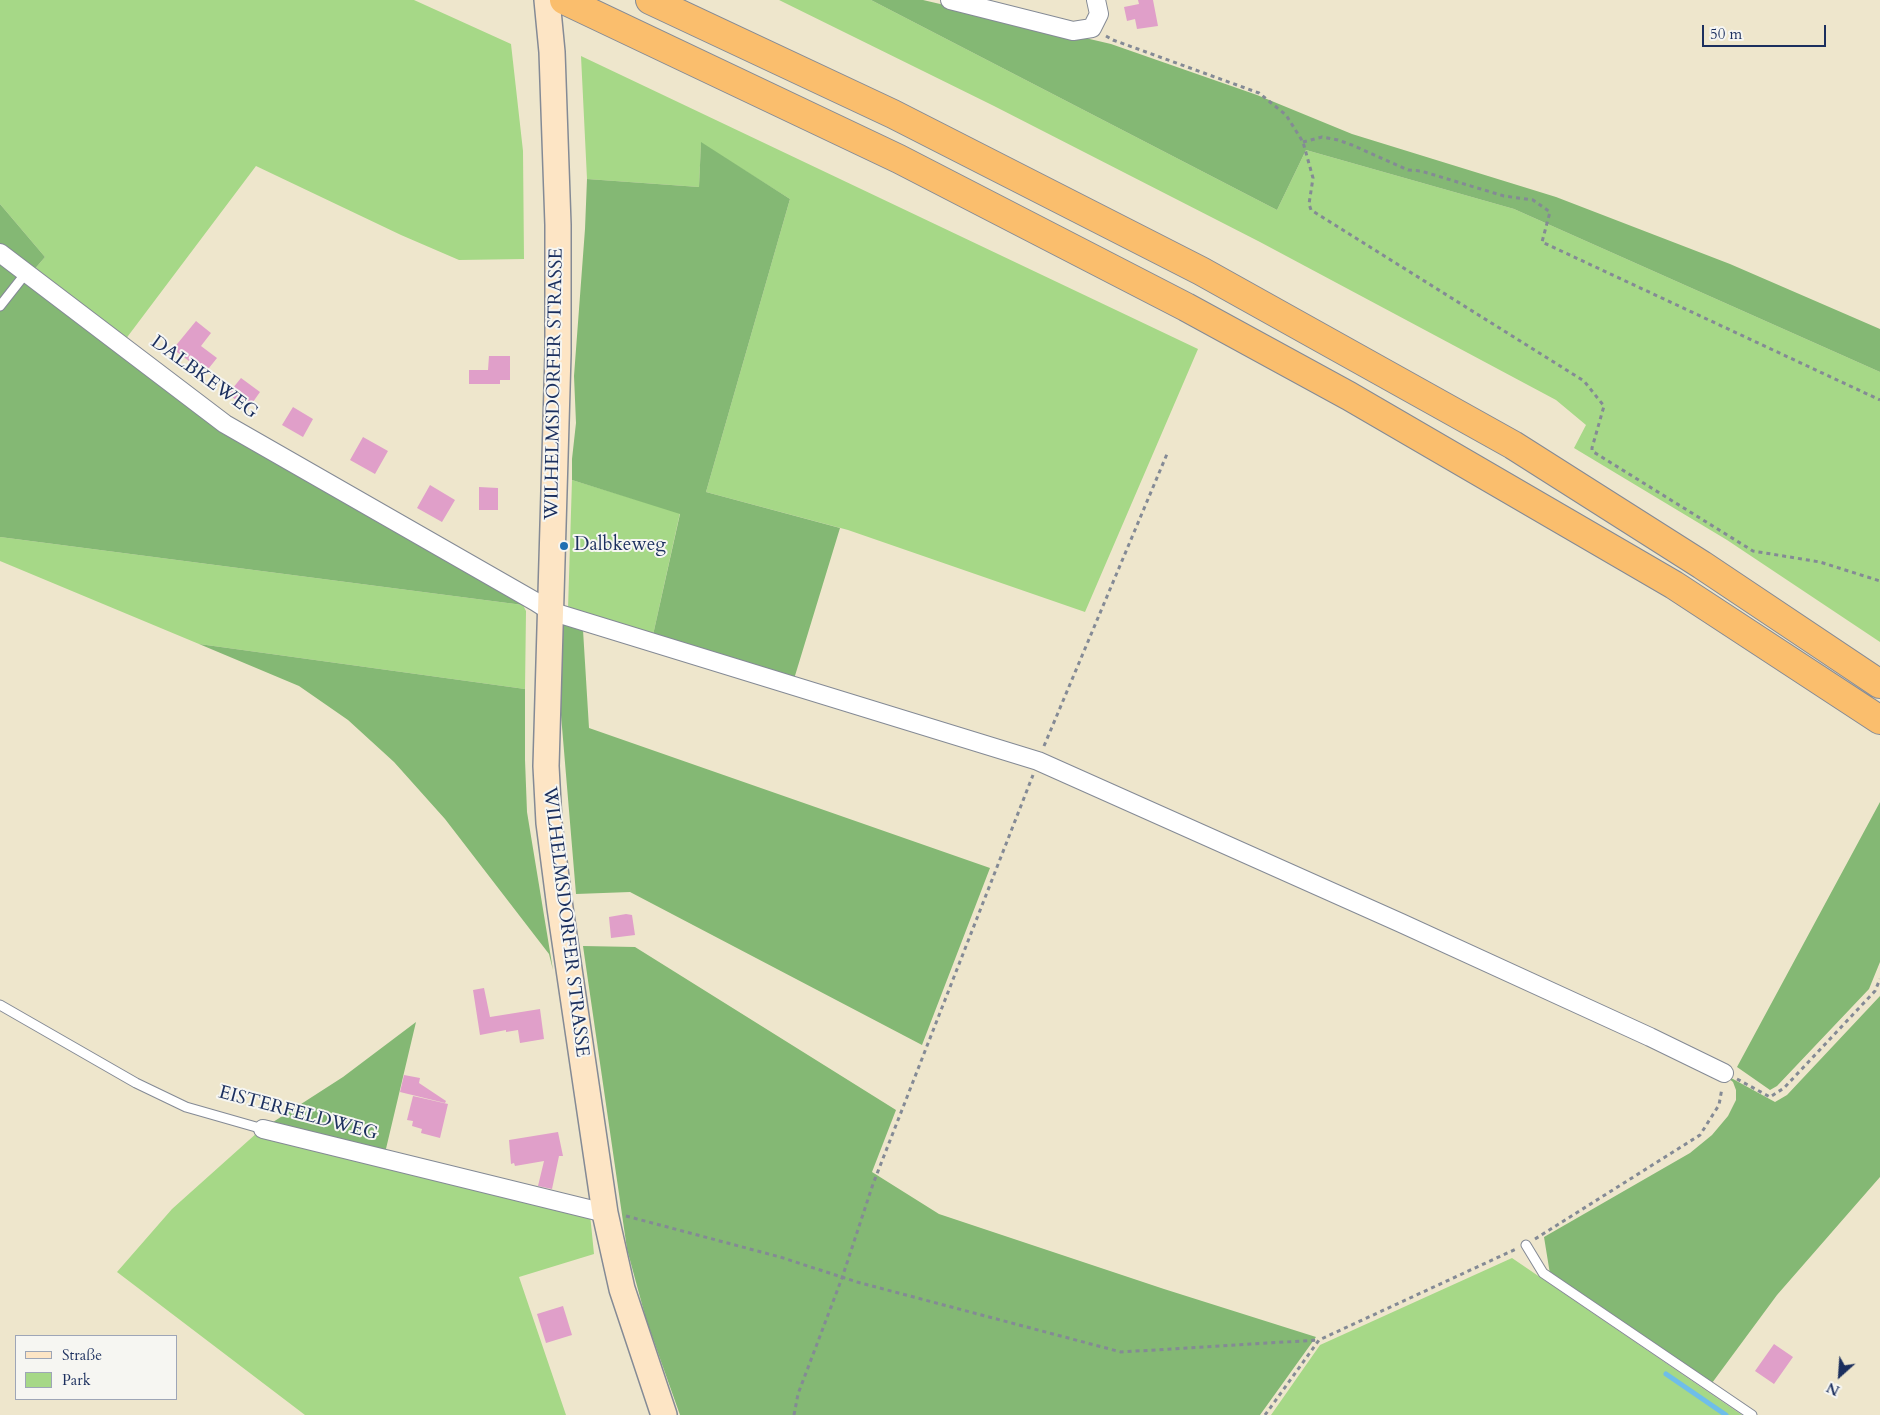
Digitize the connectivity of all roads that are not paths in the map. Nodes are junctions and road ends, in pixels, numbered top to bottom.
1 (547, 0) edge
2 (564, 0) edge
3 (650, 0) edge
4 (950, 0) edge
5 (1096, 0) edge
6 (0, 253) edge
7 (26, 273) junction
8 (0, 306) edge
9 (550, 611) junction
10 (1880, 684) edge
11 (1880, 720) edge
12 (0, 1005) edge
13 (1724, 1073) road end
14 (263, 1129) joint
15 (605, 1214) junction
16 (1526, 1245) road end
17 (664, 1415) edge
18 (1752, 1415) edge

1 - 9 street, WILHELMSDORFER STRASSE
2 - 11 highway
3 - 10 highway
4 - 5 street
6 - 7 street, DALBKEWEG
7 - 8 lane
7 - 9 street, DALBKEWEG
9 - 13 street, DALBKEWEG
9 - 15 street, WILHELMSDORFER STRASSE
12 - 14 lane, EISTERFELDWEG
14 - 15 street, EISTERFELDWEG
15 - 17 street, WILHELMSDORFER STRASSE
16 - 18 lane

